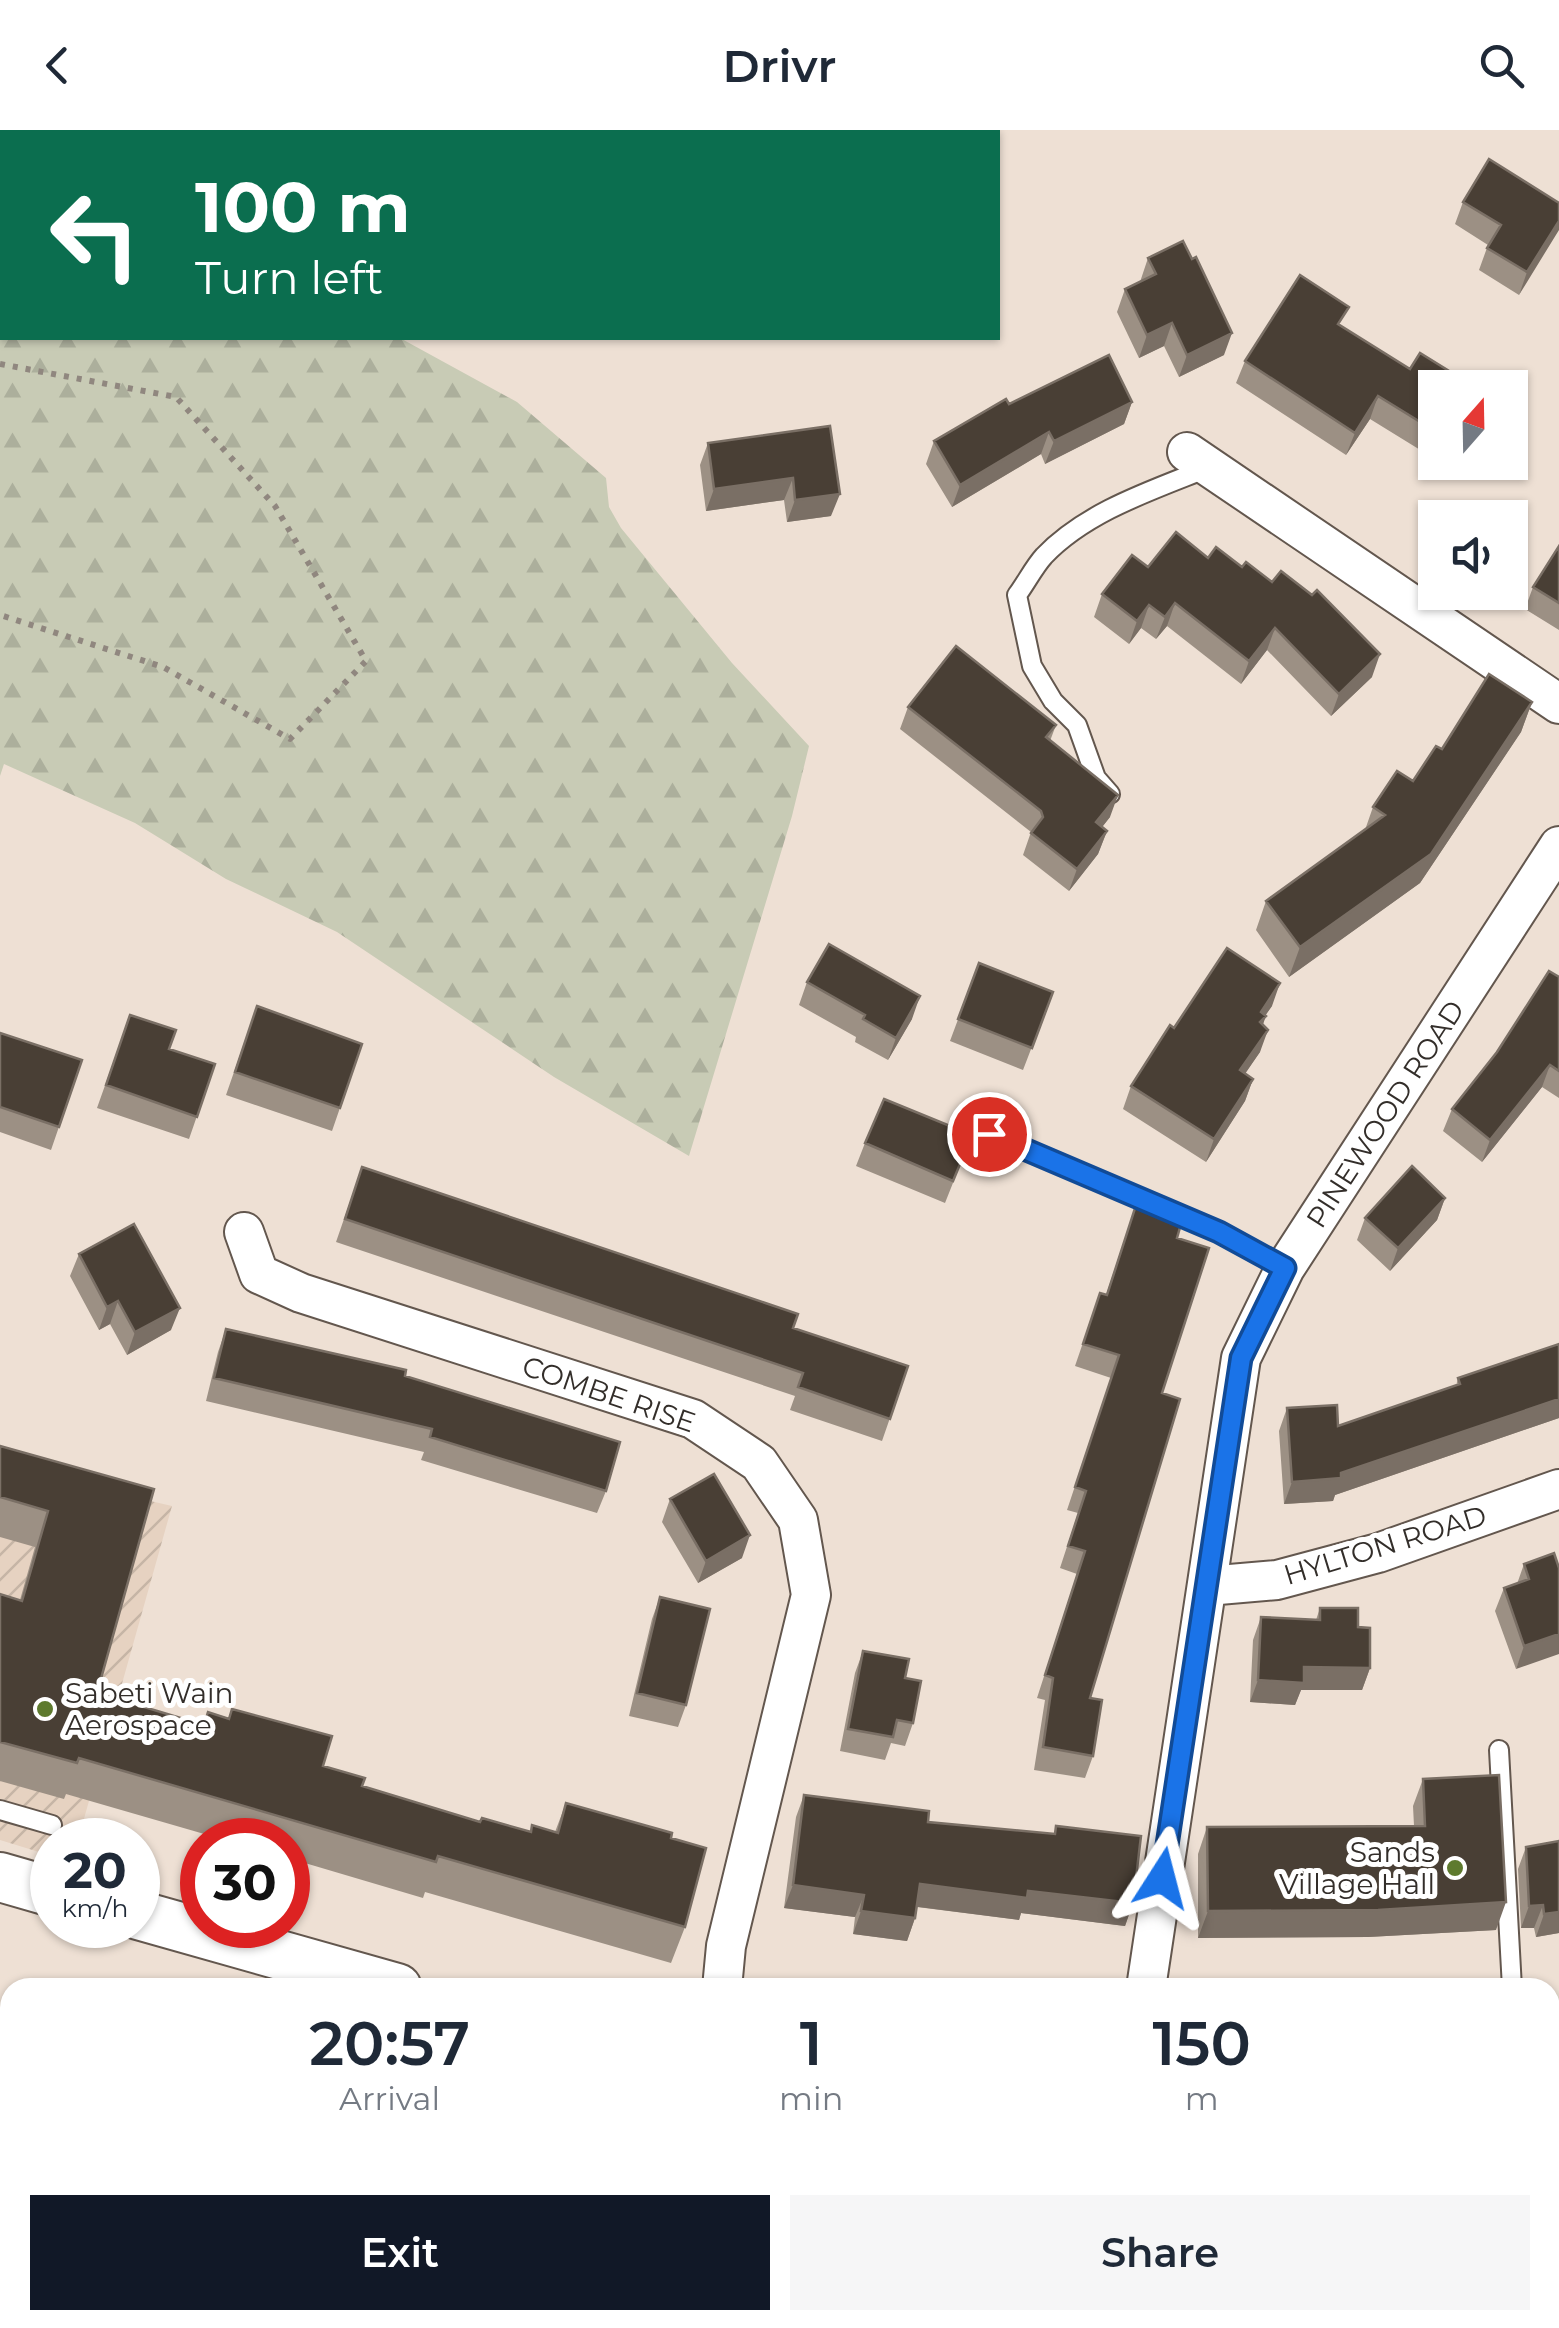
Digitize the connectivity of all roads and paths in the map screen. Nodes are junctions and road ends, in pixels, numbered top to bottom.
1 (0, 364) edge
2 (1199, 460) joint
3 (0, 616) edge
4 (1559, 704) edge
5 (1110, 794) edge
6 (1559, 846) edge
7 (989, 1134) dead end
8 (244, 1232) dead end
9 (1285, 1268) junction
10 (1559, 1488) edge
11 (1206, 1586) junction
12 (1499, 1750) dead end
13 (0, 1810) edge
14 (30, 1819) edge
15 (0, 1877) edge
16 (30, 1886) edge
17 (160, 1921) edge
18 (362, 1978) edge
19 (723, 1978) edge
20 (1147, 1978) edge
21 (1511, 1978) edge

1 - 3 path
2 - 4 street
2 - 5 lane
6 - 9 street, PINEWOOD ROAD
7 - 9 lane
8 - 19 street, COMBE RISE
9 - 11 street, PINEWOOD ROAD
10 - 11 street, HYLTON ROAD
11 - 20 street, PINEWOOD ROAD
12 - 21 lane
13 - 14 lane
15 - 16 street
17 - 18 street

